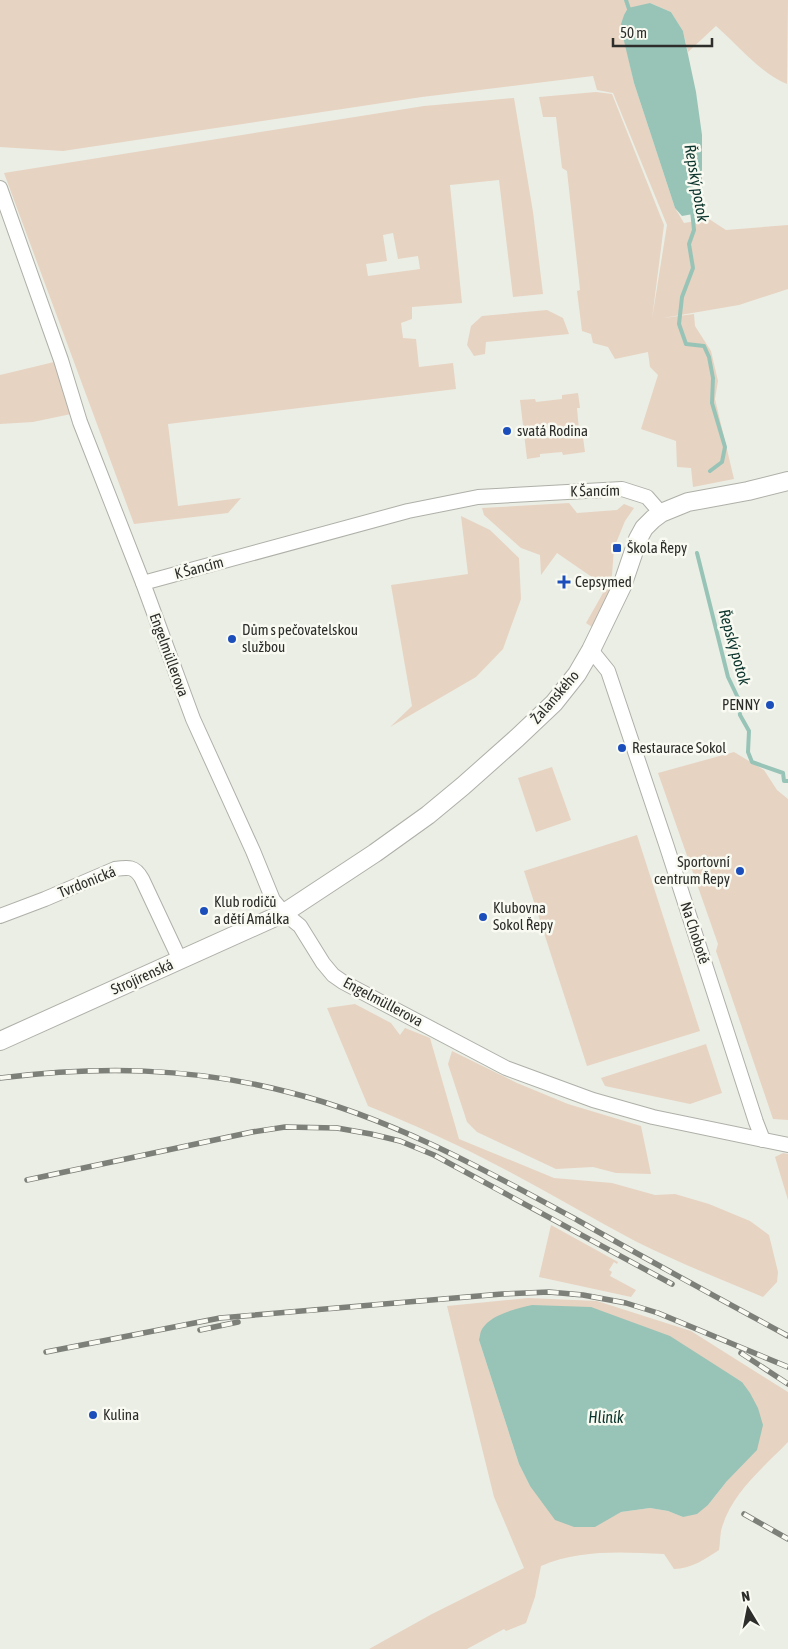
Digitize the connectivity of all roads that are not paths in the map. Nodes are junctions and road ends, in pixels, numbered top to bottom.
1 (0, 188) edge
2 (788, 481) edge
3 (661, 513) junction
4 (143, 583) junction
5 (591, 650) junction
6 (284, 913) junction
7 (0, 916) edge
8 (180, 960) junction
9 (0, 1041) edge
10 (763, 1140) junction
11 (788, 1145) edge

1 - 4 street
2 - 3 street, Žalanského
3 - 4 street, K Šancím
3 - 5 street, Žalanského
4 - 6 street, Engelmüllerova
5 - 6 street, Žalanského
5 - 10 street, Na Chobotě
6 - 8 street, Strojírenská
6 - 10 street, Engelmüllerova
7 - 8 street, Tvrdonická
8 - 9 street, Strojírenská
10 - 11 street

